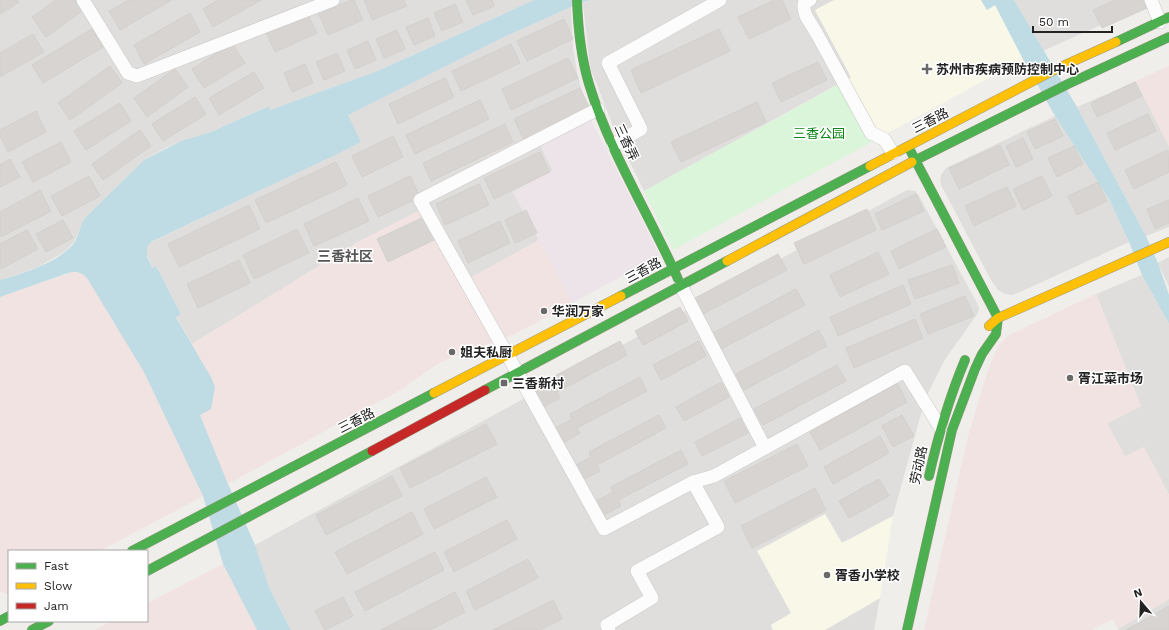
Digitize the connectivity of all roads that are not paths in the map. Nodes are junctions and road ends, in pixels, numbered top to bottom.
1 (83, 0) edge
2 (333, 0) edge
3 (720, 0) edge
4 (810, 0) edge
5 (1151, 0) edge
6 (577, 3) edge
7 (1164, 19) edge
8 (1169, 37) edge
9 (598, 109) junction
10 (613, 145) junction
11 (908, 146) junction
12 (893, 153) junction
13 (916, 160) junction
14 (1169, 242) edge
15 (674, 268) junction
16 (681, 286) junction
17 (998, 318) junction
18 (984, 332) dead end
19 (970, 351) dead end
20 (507, 356) junction
21 (517, 372) junction
22 (940, 427) junction
23 (765, 448) junction
24 (693, 482) junction
25 (927, 487) dead end
26 (134, 550) edge
27 (148, 570) edge
28 (47, 622) edge
29 (32, 630) edge
30 (609, 630) edge
31 (907, 630) edge

1 - 2 street
3 - 10 street
4 - 12 street
5 - 7 street
6 - 9 main road, 三香弄
7 - 11 main road, 三香路
8 - 13 main road
9 - 10 main road, 三香弄
9 - 20 street
10 - 15 main road, 三香弄
11 - 12 main road, 三香路
11 - 13 main road
12 - 15 main road, 三香路
13 - 16 main road
13 - 17 main road
14 - 17 main road
15 - 16 main road, 三香弄
15 - 20 main road, 三香路
16 - 21 main road
16 - 23 street
17 - 18 main road
17 - 31 main road, 劳动路
19 - 22 main road, 劳动路
20 - 21 street
20 - 26 main road, 三香路
21 - 24 street
21 - 27 main road
22 - 23 street
22 - 25 main road, 劳动路
23 - 24 street
24 - 30 street
28 - 29 main road

